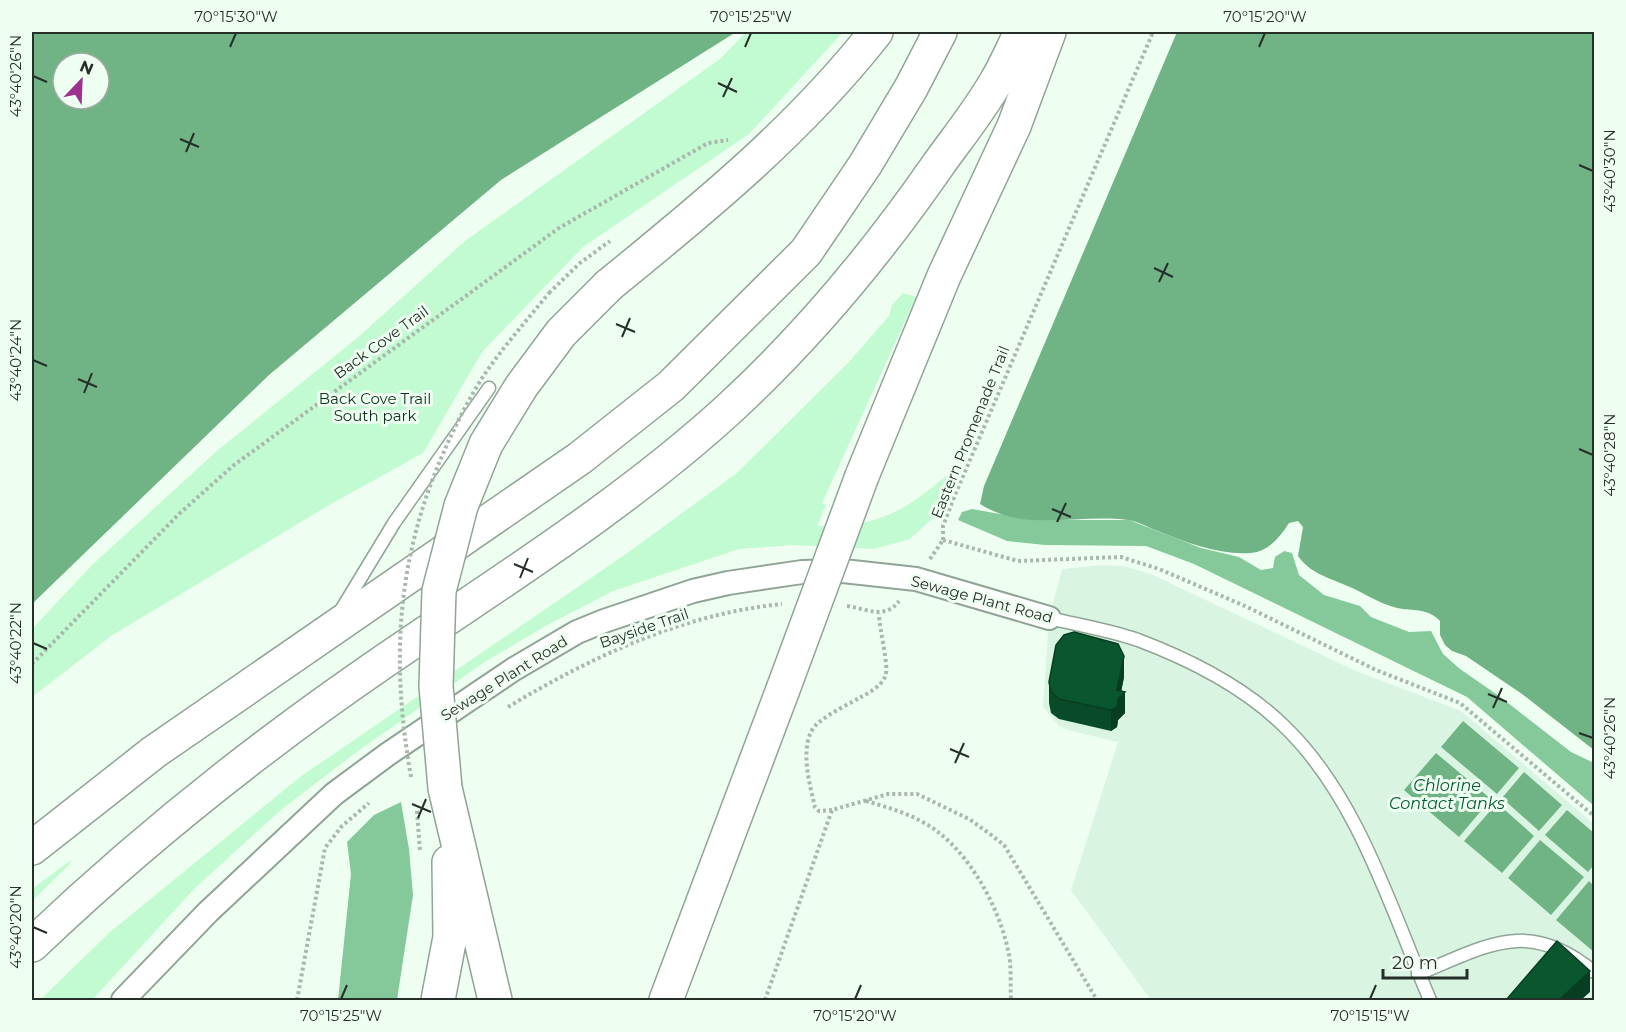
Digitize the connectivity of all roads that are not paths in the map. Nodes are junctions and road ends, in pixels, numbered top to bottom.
1 (876, 32) edge
2 (940, 32) edge
3 (1022, 32) edge
4 (1049, 32) edge
5 (489, 388) dead end
6 (1049, 618) joint
7 (328, 631) junction
8 (445, 788) junction
9 (32, 848) edge
10 (32, 945) edge
11 (1594, 972) edge
12 (1418, 974) junction
13 (123, 1000) edge
14 (438, 1000) edge
15 (495, 1000) edge
16 (666, 1000) edge
17 (1430, 1000) edge

1 - 8 highway, bridge
2 - 7 highway
3 - 10 highway
4 - 16 highway, bridge
5 - 7 lane
6 - 12 lane, Sewage Plant Road
6 - 13 street, Sewage Plant Road
7 - 9 highway
8 - 14 highway
8 - 15 highway
11 - 12 lane
12 - 17 lane, Sewage Plant Road

